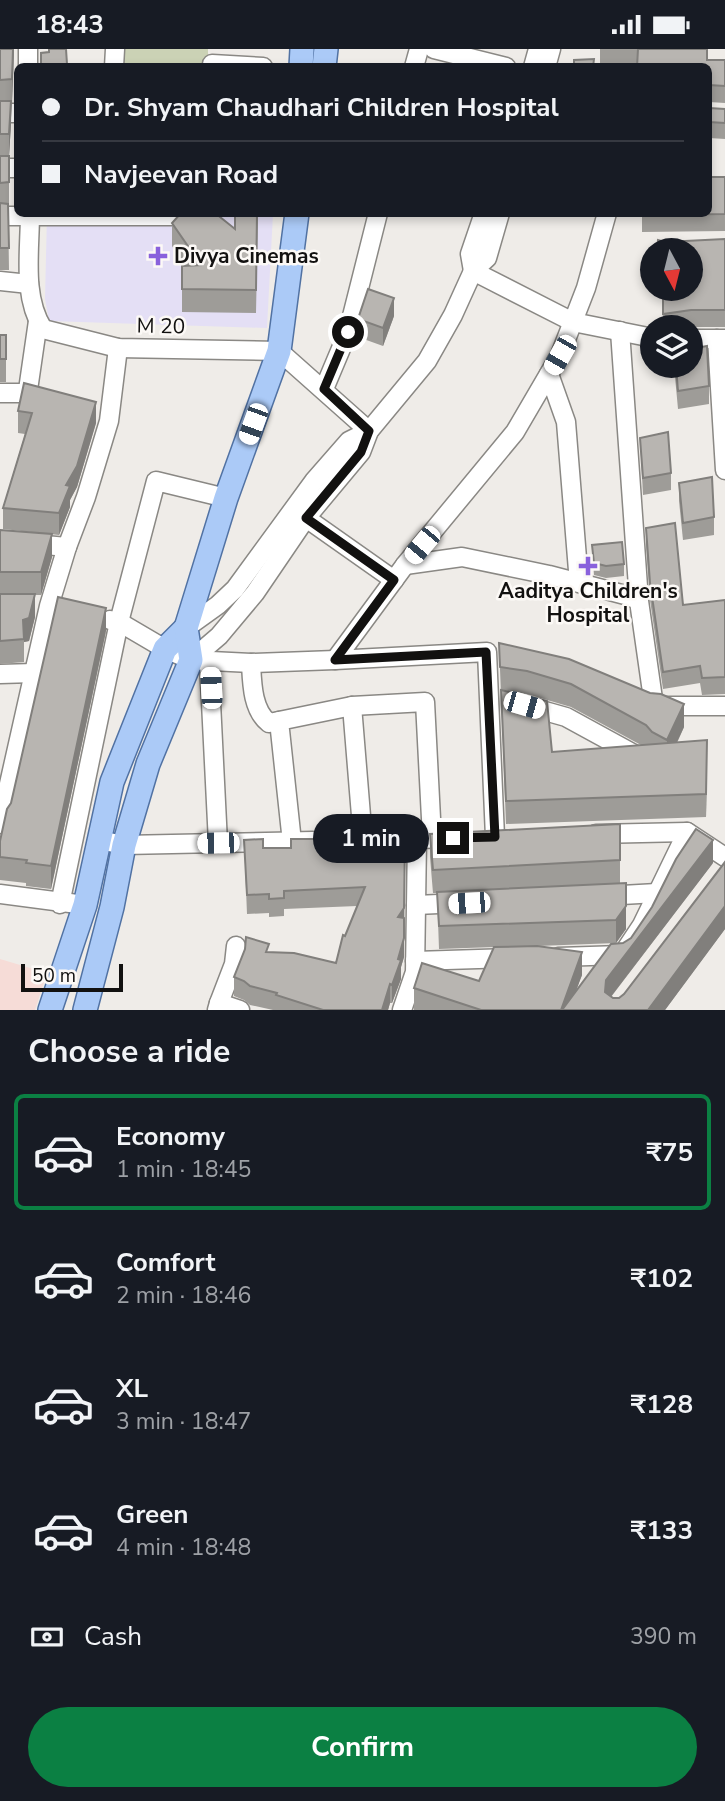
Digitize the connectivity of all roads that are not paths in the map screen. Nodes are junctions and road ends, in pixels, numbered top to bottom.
1 (434, 49) edge
2 (212, 60) edge
3 (234, 63) edge
4 (490, 63) edge
5 (30, 217) edge
6 (296, 217) edge
7 (377, 217) edge
8 (483, 217) edge
9 (499, 217) edge
10 (606, 217) edge
11 (473, 271) junction
12 (0, 281) edge
13 (29, 283) junction
14 (38, 321) junction
15 (573, 321) junction
16 (620, 331) junction
17 (640, 335) edge
18 (703, 339) edge
19 (721, 339) edge
20 (118, 348) junction
21 (279, 351) junction
22 (549, 374) junction
23 (324, 389) junction
24 (0, 393) edge
25 (369, 431) junction
26 (725, 470) edge
27 (226, 498) junction
28 (299, 514) junction
29 (0, 541) edge
30 (67, 547) junction
31 (405, 565) junction
32 (394, 580) junction
33 (579, 583) junction
34 (639, 601) junction
35 (42, 606) junction
36 (72, 611) edge
37 (95, 617) edge
38 (118, 622) junction
39 (186, 628) junction
40 (165, 649) junction
41 (486, 652) junction
42 (510, 657) edge
43 (335, 660) junction
44 (200, 661) junction
45 (250, 663) junction
46 (34, 673) junction
47 (0, 674) edge
48 (630, 696) edge
49 (489, 700) junction
50 (352, 706) junction
51 (654, 706) junction
52 (725, 706) edge
53 (279, 721) junction
54 (641, 758) edge
55 (0, 824) edge
56 (687, 832) junction
57 (578, 835) edge
58 (425, 839) junction
59 (99, 840) junction
60 (327, 841) edge
61 (292, 842) junction
62 (218, 843) junction
63 (124, 845) junction
64 (725, 857) edge
65 (657, 893) junction
66 (0, 894) edge
67 (590, 896) edge
68 (483, 902) edge
69 (60, 904) junction
70 (85, 905) junction
71 (416, 905) junction
72 (236, 946) dead end
73 (415, 961) junction
74 (218, 1007) edge
75 (50, 1010) edge
76 (85, 1010) edge
77 (240, 1010) edge
78 (402, 1010) edge

1 - 4 street
2 - 3 street
5 - 13 street
6 - 21 main road
7 - 23 street
8 - 11 street
9 - 11 street
10 - 15 street
11 - 15 street
11 - 25 street
12 - 13 street
13 - 14 street
14 - 20 street, M 20
14 - 24 street
15 - 16 street
15 - 22 street
16 - 17 street
16 - 34 street
18 - 19 street
19 - 26 street
20 - 21 street, M 20
20 - 30 street
21 - 23 street
21 - 27 main road
22 - 31 street
22 - 33 street
23 - 25 street
25 - 28 street
27 - 38 street
27 - 39 main road
28 - 32 street
28 - 39 street
28 - 44 street
29 - 30 street
30 - 35 street
31 - 32 street
31 - 33 street
32 - 43 street
33 - 34 street
34 - 51 street
35 - 36 street
35 - 46 street
37 - 38 street
38 - 40 street
38 - 69 street
39 - 40 main road
39 - 44 main road
40 - 44 street
40 - 59 main road
41 - 42 street
41 - 43 street
41 - 49 street
43 - 45 street
44 - 45 street
44 - 62 street
44 - 63 main road
45 - 53 street
46 - 47 street
46 - 55 street
48 - 51 street
49 - 54 street
49 - 58 street
50 - 53 street
50 - 58 street
50 - 58 street
51 - 52 street
53 - 61 street
56 - 57 street
56 - 64 street
56 - 65 street
58 - 71 street
59 - 63 street
59 - 70 main road
60 - 61 street
61 - 62 street
62 - 63 street
63 - 76 main road
65 - 67 street
65 - 73 street
66 - 69 street
68 - 71 street
69 - 70 street
70 - 75 main road
71 - 73 street
72 - 74 street
73 - 78 street
74 - 77 street

